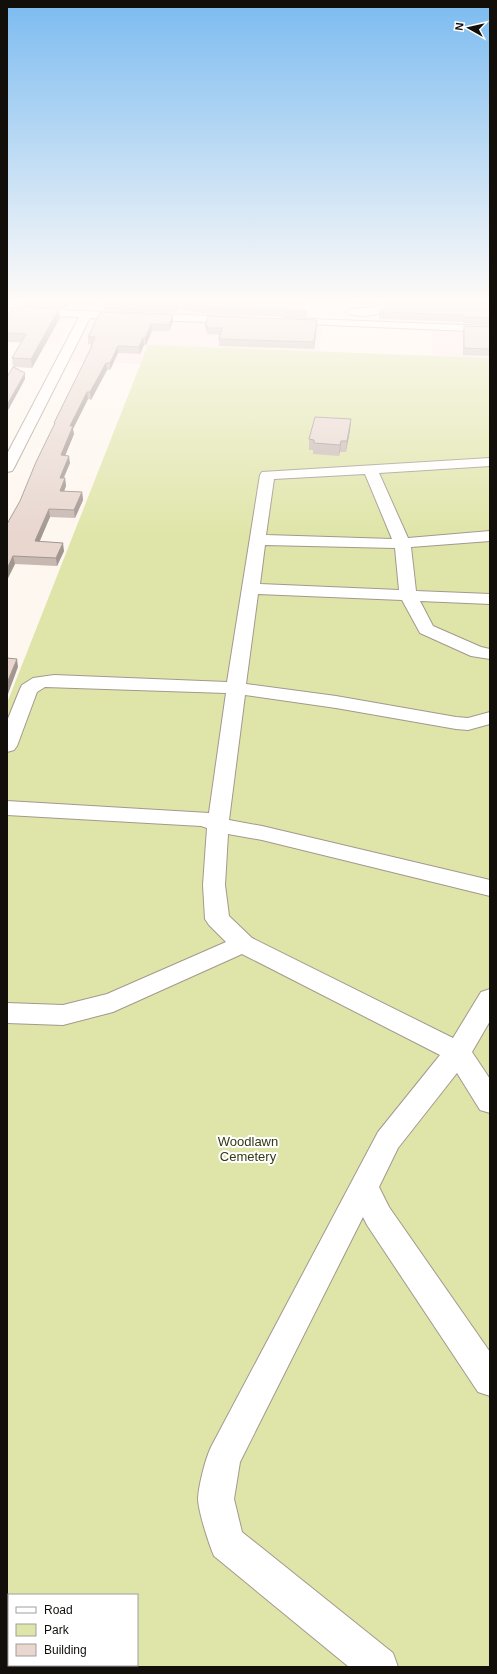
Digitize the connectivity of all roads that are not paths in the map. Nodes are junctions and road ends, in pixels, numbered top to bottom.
1 (52, 381) edge
2 (490, 462) edge
3 (7, 468) edge
4 (370, 469) junction
5 (490, 536) edge
6 (258, 540) junction
7 (402, 543) junction
8 (251, 589) junction
9 (408, 595) junction
10 (490, 599) edge
11 (490, 654) edge
12 (236, 688) junction
13 (490, 718) edge
14 (7, 746) edge
15 (7, 808) edge
16 (218, 825) junction
17 (490, 888) edge
18 (243, 944) junction
19 (490, 1000) edge
20 (7, 1013) edge
21 (458, 1052) junction
22 (490, 1102) edge
23 (364, 1187) junction
24 (490, 1380) edge
25 (379, 1667) edge

1 - 3 street
2 - 4 street
4 - 6 street
4 - 7 street
5 - 7 street
6 - 7 street
6 - 8 street
7 - 9 street
8 - 9 street
8 - 12 street
9 - 10 street
9 - 11 street
12 - 13 street
12 - 14 street
12 - 16 street
15 - 16 street
16 - 17 street
16 - 18 street
18 - 20 street
18 - 21 street
19 - 21 street
21 - 22 street
21 - 23 street
23 - 24 street
23 - 25 street

